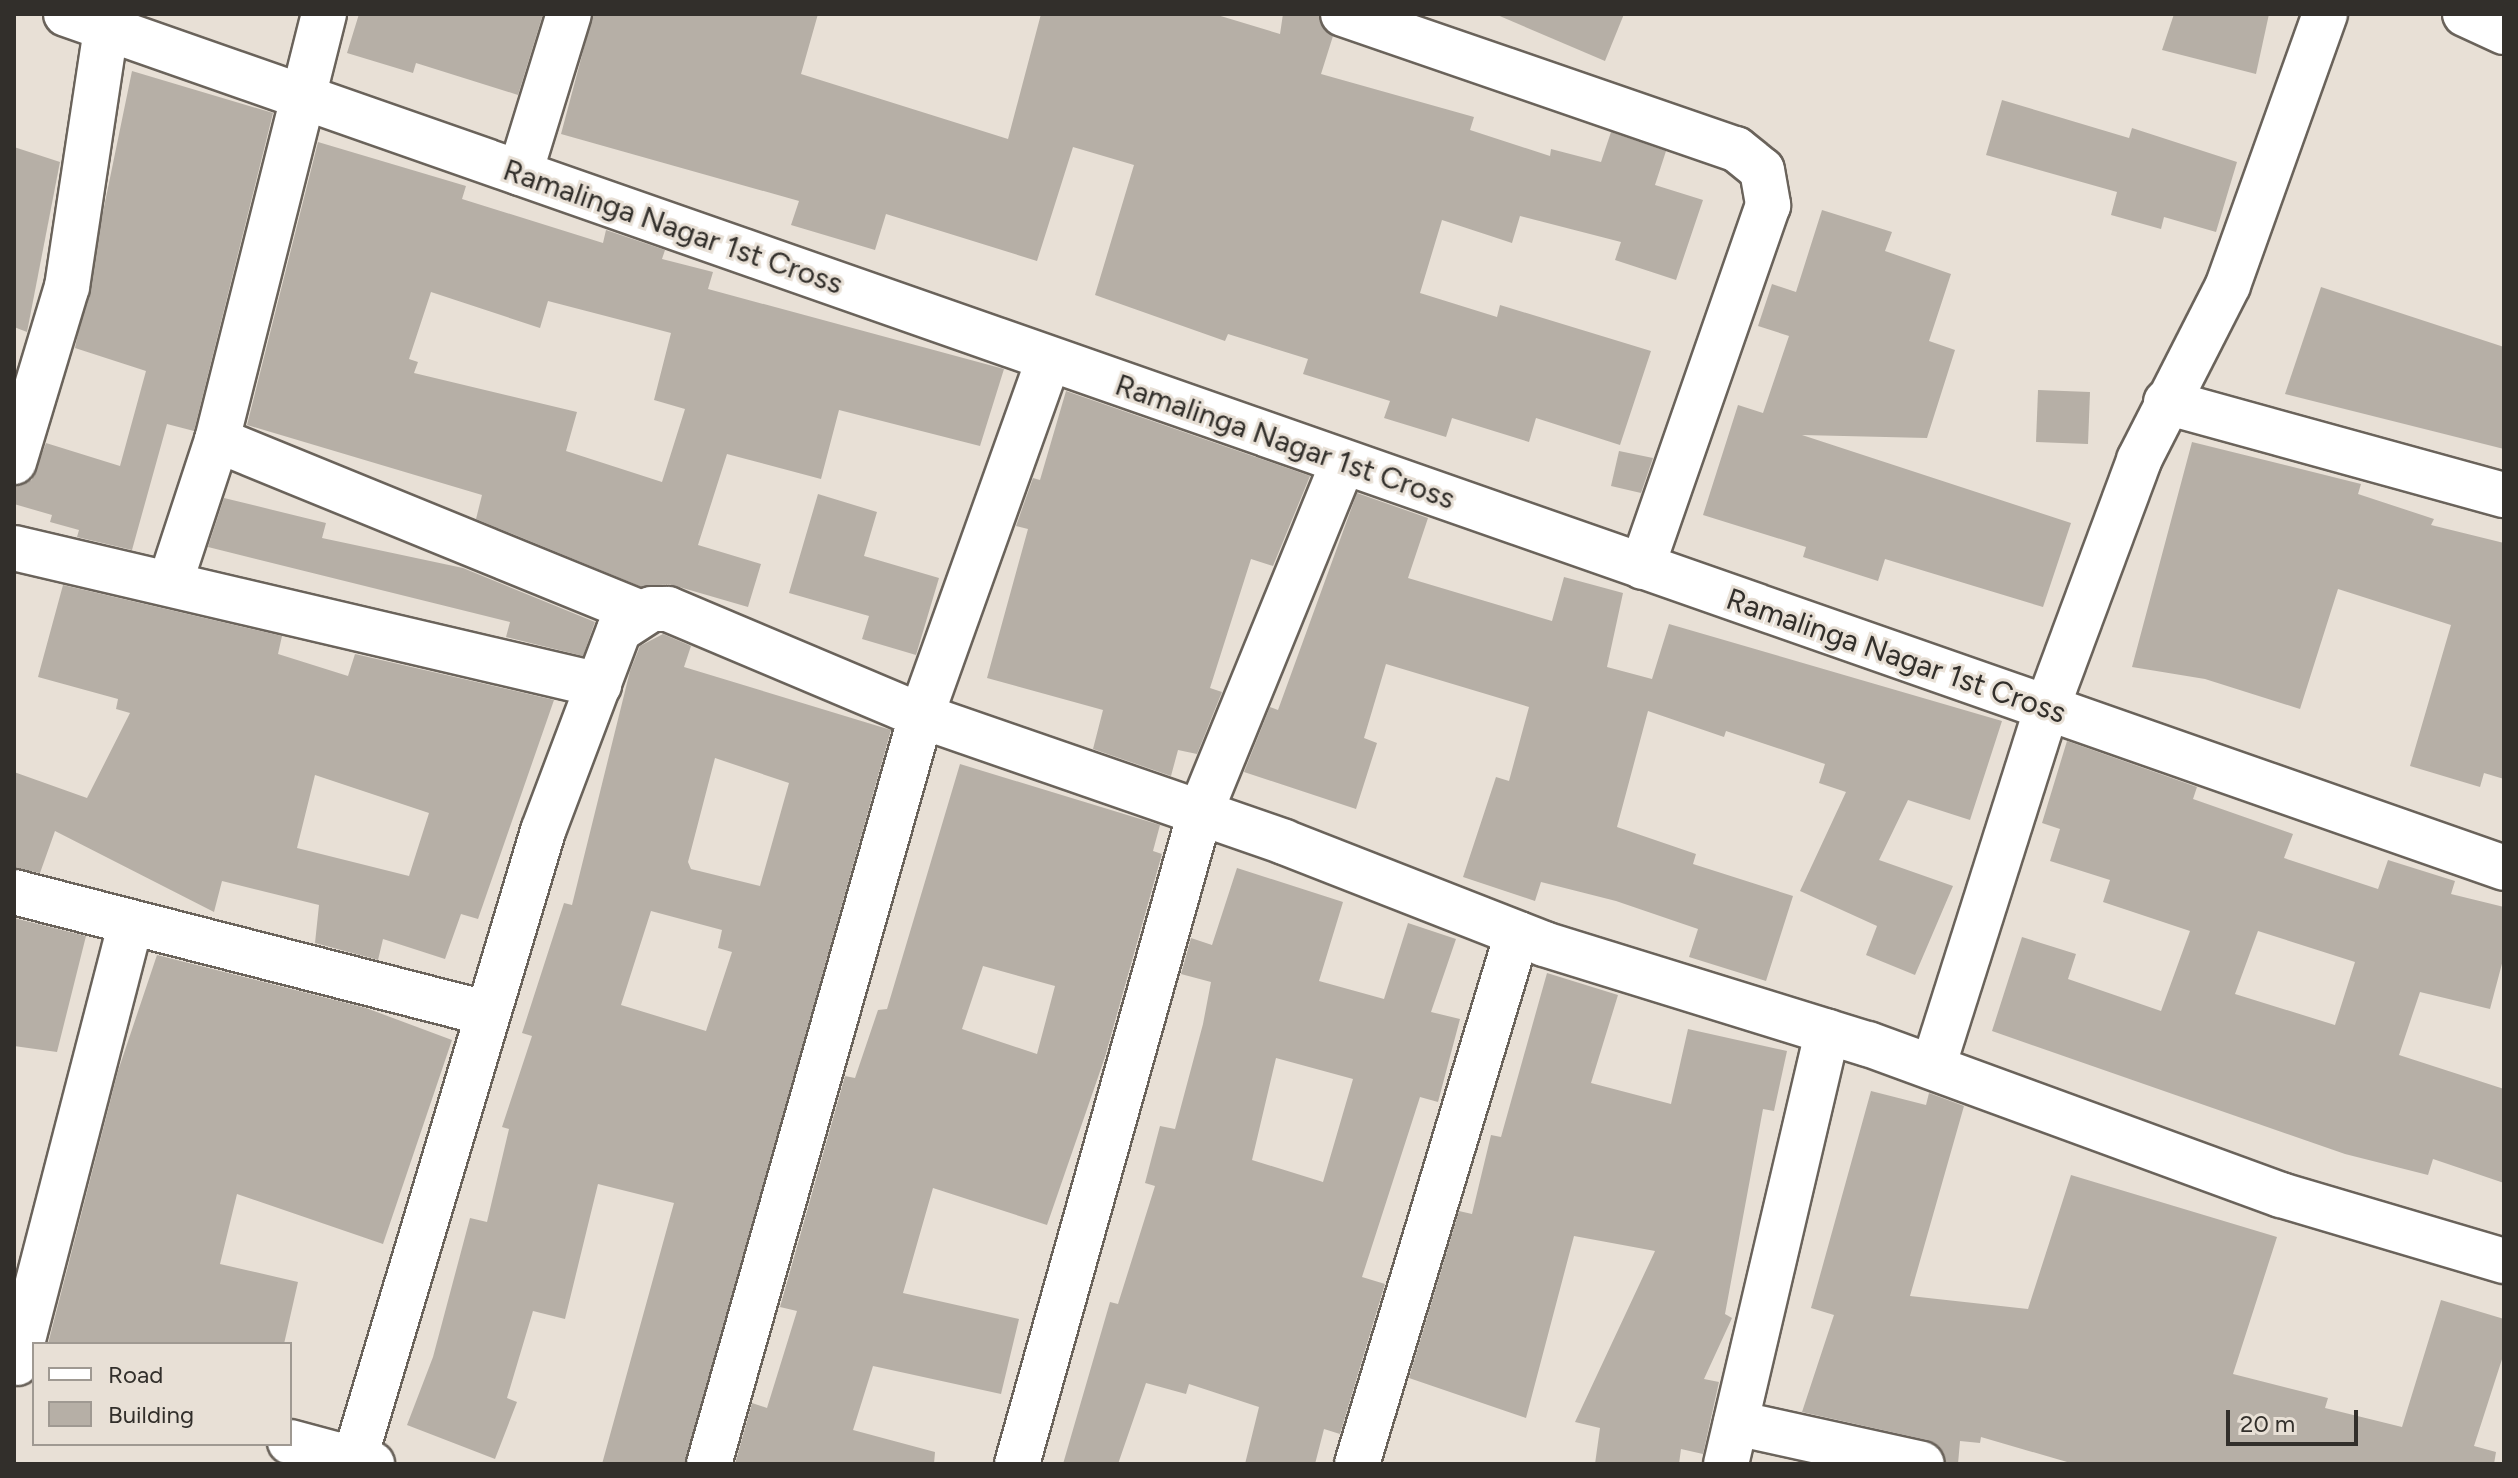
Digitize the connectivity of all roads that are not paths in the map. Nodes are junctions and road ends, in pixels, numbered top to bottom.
1 (324, 14) edge
2 (569, 14) edge
3 (1343, 14) edge
4 (2325, 14) edge
5 (2465, 14) edge
6 (86, 21) edge
7 (2504, 32) edge
8 (300, 96) junction
9 (520, 173) junction
10 (1049, 359) junction
11 (2166, 402) junction
12 (217, 440) junction
13 (14, 462) edge
14 (1343, 462) junction
15 (2504, 495) edge
16 (14, 548) edge
17 (1642, 567) junction
18 (171, 580) junction
19 (640, 613) junction
20 (599, 685) junction
21 (2047, 708) junction
22 (921, 716) junction
23 (1200, 813) junction
24 (2504, 868) edge
25 (14, 892) edge
26 (131, 922) junction
27 (1517, 934) junction
28 (485, 1013) junction
29 (1827, 1032) junction
30 (1933, 1067) junction
31 (2504, 1261) edge
32 (22, 1364) edge
33 (292, 1443) edge
34 (1731, 1443) edge
35 (360, 1463) edge
36 (709, 1464) edge
37 (1017, 1464) edge
38 (1357, 1464) edge
39 (1922, 1464) edge

1 - 8 street
2 - 9 street
3 - 17 street
4 - 11 street
5 - 7 street
6 - 8 street, Ramalinga Nagar 1st Cross
6 - 13 street
8 - 9 street, Ramalinga Nagar 1st Cross
8 - 12 street
9 - 10 street, Ramalinga Nagar 1st Cross
10 - 14 street, Ramalinga Nagar 1st Cross
10 - 22 street
11 - 15 street
11 - 21 street
12 - 18 street
12 - 19 street
14 - 17 street, Ramalinga Nagar 1st Cross
14 - 23 street
16 - 18 street
17 - 21 street, Ramalinga Nagar 1st Cross
18 - 20 street
19 - 20 street
19 - 22 street
20 - 28 street
21 - 24 street, Ramalinga Nagar 1st Cross
21 - 30 street
22 - 23 street
22 - 36 street
23 - 27 street
23 - 37 street
25 - 26 street
26 - 28 street
26 - 32 street
27 - 29 street
27 - 38 street
28 - 35 street
29 - 30 street
29 - 34 street
30 - 31 street
33 - 35 street
34 - 39 street

